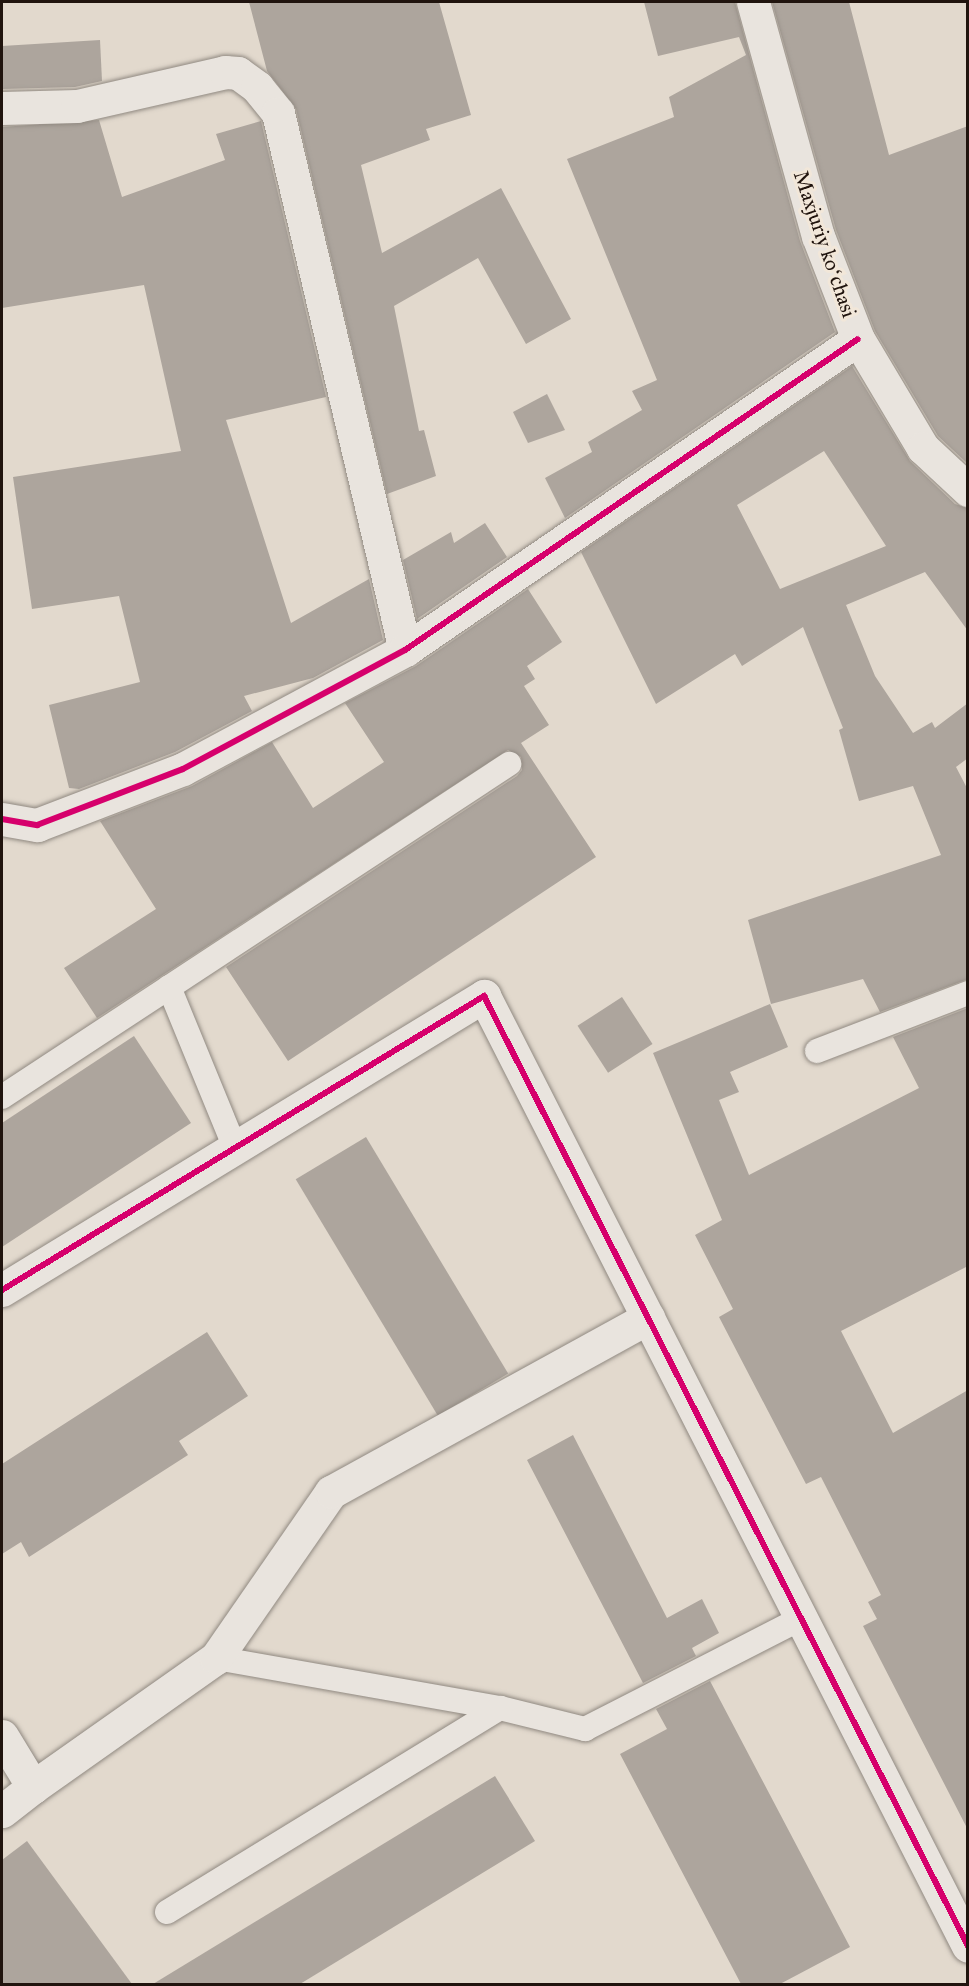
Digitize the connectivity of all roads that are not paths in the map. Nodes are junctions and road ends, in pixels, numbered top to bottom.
1 (753, 2) edge
2 (2, 108) edge
3 (858, 339) junction
4 (968, 490) edge
5 (405, 650) junction
6 (509, 764) dead end
7 (2, 819) edge
8 (169, 987) junction
9 (968, 993) edge
10 (817, 1051) dead end
11 (2, 1097) edge
12 (235, 1148) junction
13 (2, 1290) edge
14 (648, 1318) junction
15 (800, 1619) junction
16 (216, 1658) junction
17 (500, 1708) junction
18 (2, 1736) edge
19 (33, 1787) junction
20 (2, 1811) edge
21 (166, 1912) dead end
22 (968, 1946) edge

1 - 3 street, Maxjuriy koʻchasi
2 - 5 street
3 - 4 street, Maxjuriy koʻchasi
3 - 5 street
5 - 7 street
6 - 8 lane
8 - 11 lane
8 - 12 lane
9 - 10 lane
12 - 13 street
12 - 14 street
14 - 15 street
14 - 16 street
15 - 17 lane
15 - 22 street
16 - 17 lane
16 - 19 street
17 - 21 lane
18 - 19 street
19 - 20 street

